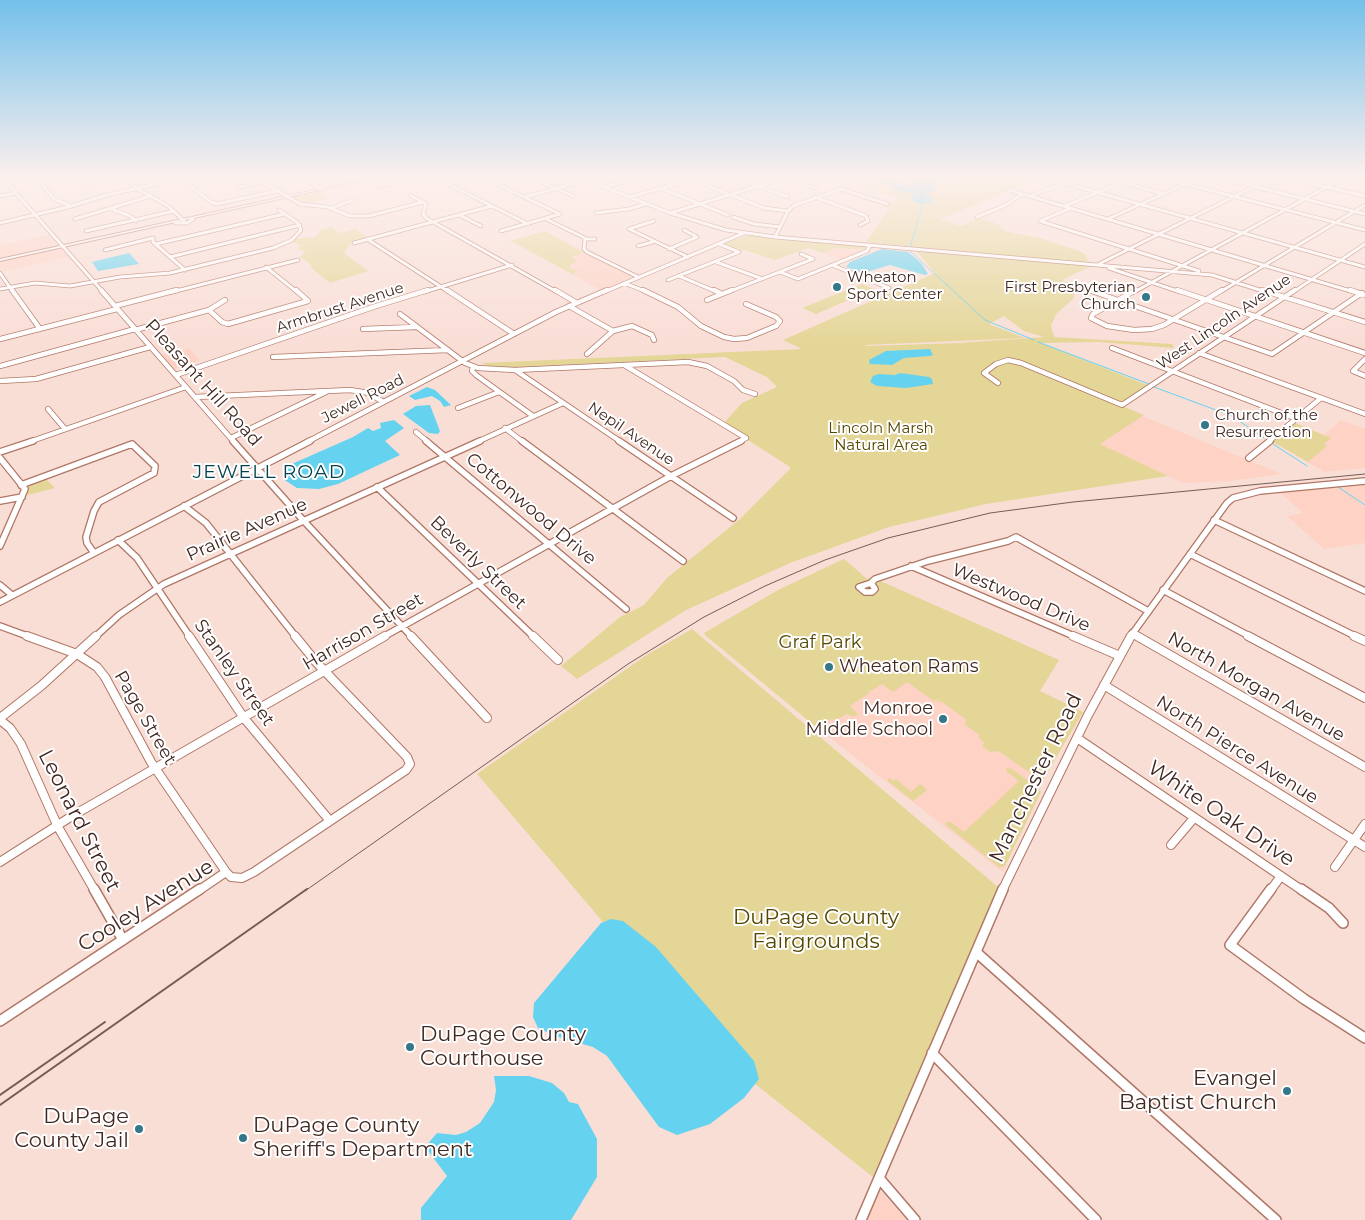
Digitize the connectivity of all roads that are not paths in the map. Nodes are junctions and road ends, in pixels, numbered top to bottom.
1 (50, 233) edge
2 (128, 233) edge
3 (204, 233) edge
4 (268, 233) edge
5 (299, 233) edge
6 (391, 233) edge
7 (453, 233) edge
8 (575, 233) edge
9 (636, 233) edge
10 (689, 233) edge
11 (744, 233) joint
12 (777, 233) edge
13 (1078, 233) edge
14 (1154, 233) edge
15 (1243, 233) joint
16 (1318, 233) edge
17 (200, 234) joint
18 (1158, 234) junction
19 (775, 236) junction
20 (367, 239) junction
21 (584, 239) junction
22 (595, 239) dead end
23 (653, 242) junction
24 (354, 243) dead end
25 (156, 244) junction
26 (1365, 244) edge
27 (718, 245) junction
28 (870, 245) junction
29 (638, 246) dead end
30 (62, 247) junction
31 (1295, 247) junction
32 (669, 249) junction
33 (1129, 249) junction
34 (105, 250) dead end
35 (1212, 250) junction
36 (802, 254) dead end
37 (170, 257) junction
38 (688, 257) junction
39 (0, 260) edge
40 (298, 260) dead end
41 (1340, 260) junction
42 (716, 262) junction
43 (1098, 264) junction
44 (512, 265) junction
45 (832, 265) junction
46 (1265, 265) junction
47 (1182, 266) junction
48 (1365, 266) edge
49 (266, 267) junction
50 (185, 270) junction
51 (1172, 271) junction
52 (0, 272) edge
53 (780, 272) junction
54 (1212, 274) junction
55 (139, 275) junction
56 (680, 276) junction
57 (638, 277) junction
58 (760, 278) junction
59 (1311, 279) junction
60 (668, 280) dead end
61 (136, 281) dead end
62 (93, 282) junction
63 (1152, 282) junction
64 (1236, 282) junction
65 (624, 283) junction
66 (10, 287) junction
67 (441, 287) junction
68 (890, 288) dead end
69 (1086, 289) dead end
70 (0, 290) edge
71 (720, 293) junction
72 (1364, 293) edge
73 (1284, 297) junction
74 (226, 300) dead end
75 (707, 300) dead end
76 (1206, 300) junction
77 (1118, 301) junction
78 (577, 303) junction
79 (746, 304) dead end
80 (569, 306) junction
81 (116, 308) junction
82 (209, 310) junction
83 (1334, 312) junction
84 (400, 314) dead end
85 (1255, 316) junction
86 (1174, 320) junction
87 (1365, 322) edge
88 (416, 327) junction
89 (40, 329) junction
90 (135, 329) junction
91 (363, 329) dead end
92 (613, 331) junction
93 (1305, 333) junction
94 (514, 334) junction
95 (1224, 337) junction
96 (0, 339) edge
97 (654, 340) dead end
98 (150, 347) junction
99 (1112, 348) dead end
100 (448, 350) junction
101 (1365, 352) edge
102 (587, 354) dead end
103 (1199, 354) junction
104 (273, 357) dead end
105 (1365, 359) edge
106 (463, 361) junction
107 (623, 365) junction
108 (0, 366) edge
109 (473, 366) junction
110 (515, 370) junction
111 (1173, 371) junction
112 (176, 375) junction
113 (1365, 376) edge
114 (0, 381) edge
115 (998, 382) dead end
116 (186, 387) junction
117 (329, 391) junction
118 (499, 392) junction
119 (755, 394) dead end
120 (195, 397) junction
121 (1321, 398) junction
122 (383, 402) junction
123 (562, 403) junction
124 (458, 408) dead end
125 (48, 409) dead end
126 (1365, 414) edge
127 (533, 416) junction
128 (1296, 419) junction
129 (505, 428) junction
130 (65, 429) junction
131 (416, 432) dead end
132 (231, 438) junction
133 (0, 452) edge
134 (444, 455) junction
135 (0, 458) edge
136 (1249, 458) dead end
137 (258, 467) junction
138 (671, 476) junction
139 (1365, 481) edge
140 (21, 485) junction
141 (378, 487) junction
142 (22, 497) junction
143 (0, 501) edge
144 (184, 506) junction
145 (612, 508) junction
146 (733, 518) dead end
147 (304, 520) junction
148 (1214, 520) junction
149 (118, 540) junction
150 (548, 544) junction
151 (0, 546) edge
152 (94, 553) junction
153 (230, 553) junction
154 (1190, 554) junction
155 (683, 561) dead end
156 (911, 566) junction
157 (873, 581) dead end
158 (477, 584) junction
159 (0, 585) edge
160 (157, 588) junction
161 (1163, 590) junction
162 (1365, 591) edge
163 (12, 595) junction
164 (0, 602) edge
165 (626, 609) dead end
166 (1148, 611) junction
167 (0, 626) edge
168 (402, 626) junction
169 (1132, 633) junction
170 (1365, 642) edge
171 (77, 654) junction
172 (1120, 656) junction
173 (558, 660) dead end
174 (324, 671) junction
175 (1104, 685) junction
176 (1365, 698) edge
177 (244, 718) junction
178 (487, 718) dead end
179 (0, 719) edge
180 (1077, 738) junction
181 (1365, 767) edge
182 (155, 768) junction
183 (1194, 818) junction
184 (330, 821) junction
185 (1365, 824) edge
186 (58, 827) junction
187 (1354, 840) junction
188 (1171, 845) dead end
189 (1365, 847) edge
190 (0, 862) edge
191 (1335, 866) dead end
192 (226, 872) junction
193 (1281, 876) junction
194 (1343, 923) dead end
195 (123, 940) junction
196 (976, 952) junction
197 (0, 1021) edge
198 (1365, 1038) edge
199 (932, 1054) junction
200 (879, 1178) junction
201 (861, 1220) edge
202 (915, 1220) edge
203 (1096, 1220) edge
204 (1276, 1220) edge

1 - 30 street, Pleasant Hill Road
2 - 30 main road
3 - 17 street
4 - 37 street
5 - 50 street
6 - 20 street
7 - 44 street
8 - 21 street
9 - 23 street
10 - 32 street
11 - 19 street
11 - 27 street, Jewell Road
12 - 19 street
13 - 33 street
14 - 18 street
15 - 31 street
15 - 35 street
16 - 31 street
17 - 25 street
18 - 33 street
18 - 35 street
19 - 28 street
20 - 24 street
20 - 67 street
21 - 22 street
21 - 57 street
23 - 29 street
23 - 32 street
25 - 34 street
25 - 37 street
26 - 41 street, West Lincoln Avenue
27 - 38 street, Jewell Road
27 - 42 street
28 - 43 street
28 - 45 street
30 - 39 main road
30 - 62 street, Pleasant Hill Road
31 - 41 street
31 - 46 street
32 - 38 street
33 - 43 street
33 - 47 street
35 - 46 street
35 - 47 street
36 - 53 street
37 - 50 street
38 - 57 street, Jewell Road
40 - 49 street
41 - 48 street
41 - 59 street, West Lincoln Avenue
42 - 56 street
42 - 58 street
43 - 51 street
43 - 63 street
44 - 67 street, Armbrust Avenue
44 - 78 street
45 - 53 street
45 - 68 street
46 - 59 street
46 - 64 street
47 - 51 street
47 - 54 street
49 - 81 street
49 - 82 street
50 - 55 street
51 - 54 street
51 - 63 street
52 - 66 street
53 - 58 street
54 - 64 street
55 - 61 street
55 - 62 street
56 - 60 street
56 - 71 street
57 - 65 street, Jewell Road
58 - 71 street
59 - 72 street
59 - 73 street, West Lincoln Avenue
62 - 66 street
62 - 81 street, Pleasant Hill Road
63 - 76 street
63 - 77 street
64 - 73 street
64 - 76 street
65 - 78 street, Jewell Road
65 - 79 street
66 - 70 street
66 - 89 street
67 - 94 street
67 - 112 street, Armbrust Avenue
69 - 77 street
71 - 75 street
72 - 83 street
73 - 83 street
73 - 85 street, West Lincoln Avenue
74 - 82 street
76 - 85 street
76 - 86 street
77 - 86 street
77 - 86 street
78 - 80 street, Jewell Road
80 - 92 street
80 - 94 street, Jewell Road
81 - 89 street
81 - 90 street, Pleasant Hill Road
82 - 90 street
83 - 87 street
83 - 93 street
84 - 88 street
85 - 93 street
85 - 95 street, West Lincoln Avenue
86 - 95 street
88 - 91 street
88 - 100 street
89 - 96 street
90 - 98 street, Pleasant Hill Road
90 - 108 street
92 - 97 street
92 - 102 street
93 - 95 street
93 - 101 street
94 - 106 street, Jewell Road
95 - 103 street, West Lincoln Avenue
98 - 112 street, Pleasant Hill Road
98 - 114 street
99 - 111 street
100 - 104 street
100 - 106 street
103 - 111 street, West Lincoln Avenue
103 - 121 street
105 - 113 street
106 - 109 street
106 - 122 street, Jewell Road
107 - 110 street
107 - 119 street
107 - 138 street, Harrison Street
109 - 110 street
109 - 118 street
110 - 123 street, Nepil Avenue
111 - 115 street, West Lincoln Avenue
111 - 128 street
112 - 116 street, Pleasant Hill Road
116 - 120 street, Pleasant Hill Road
116 - 130 street
117 - 120 street
117 - 122 street
117 - 132 street
118 - 124 street
118 - 127 street
120 - 132 street, Pleasant Hill Road
121 - 126 street
121 - 128 street
122 - 137 street, Jewell Road
123 - 127 street, Prairie Avenue
123 - 138 street, Nepil Avenue
125 - 130 street
127 - 129 street, Prairie Avenue
128 - 136 street
129 - 134 street, Prairie Avenue
129 - 145 street
130 - 133 street
131 - 134 street, Cottonwood Drive
132 - 137 street, Pleasant Hill Road
134 - 141 street, Prairie Avenue
134 - 150 street, Cottonwood Drive
135 - 140 street
137 - 144 street, Jewell Road
137 - 147 street, Pleasant Hill Road
138 - 145 street, Harrison Street
138 - 146 street, Nepil Avenue
139 - 148 street, Manchester Road
140 - 142 street
140 - 152 street
141 - 147 street, Prairie Avenue
141 - 158 street, Beverly Street
142 - 143 street
142 - 151 street
144 - 149 street, Jewell Road
144 - 153 street
145 - 150 street, Harrison Street
145 - 155 street
147 - 153 street, Prairie Avenue
147 - 168 street, Pleasant Hill Road
148 - 154 street, Manchester Road
148 - 162 street
149 - 152 street, Jewell Road
149 - 160 street, Stanley Street
150 - 158 street, Harrison Street
150 - 165 street, Cottonwood Drive
152 - 163 street, Jewell Road
153 - 160 street, Prairie Avenue
153 - 174 street
154 - 161 street, Manchester Road
154 - 170 street
156 - 157 street
156 - 166 street
156 - 172 street, Westwood Drive
158 - 168 street, Harrison Street
158 - 173 street, Beverly Street
159 - 163 street
160 - 171 street, Prairie Avenue
160 - 177 street, Stanley Street
161 - 166 street, Manchester Road
161 - 176 street
163 - 164 street, Jewell Road
166 - 169 street, Manchester Road
167 - 171 street, Page Street
168 - 174 street, Harrison Street
168 - 178 street, Pleasant Hill Road
169 - 172 street, Manchester Road
169 - 181 street, North Morgan Avenue
171 - 179 street, Prairie Avenue
171 - 182 street, Page Street
172 - 175 street, Manchester Road
174 - 177 street, Harrison Street
174 - 184 street, Cooley Avenue
175 - 180 street, Manchester Road
175 - 187 street, North Pierce Avenue
177 - 182 street, Harrison Street
177 - 184 street, Stanley Street
179 - 186 street, Leonard Street
180 - 183 street, White Oak Drive
180 - 196 street, Manchester Road
182 - 186 street, Harrison Street
182 - 192 street, Page Street
183 - 188 street
183 - 193 street, White Oak Drive
184 - 192 street, Cooley Avenue
185 - 187 street
186 - 190 street, Harrison Street
186 - 195 street, Leonard Street
187 - 189 street, North Pierce Avenue
187 - 191 street
192 - 195 street, Cooley Avenue
193 - 194 street, White Oak Drive
193 - 198 street
195 - 197 street, Cooley Avenue
196 - 199 street, Manchester Road
196 - 204 street
199 - 200 street, Manchester Road
199 - 203 street
200 - 201 street, Manchester Road
200 - 202 street

